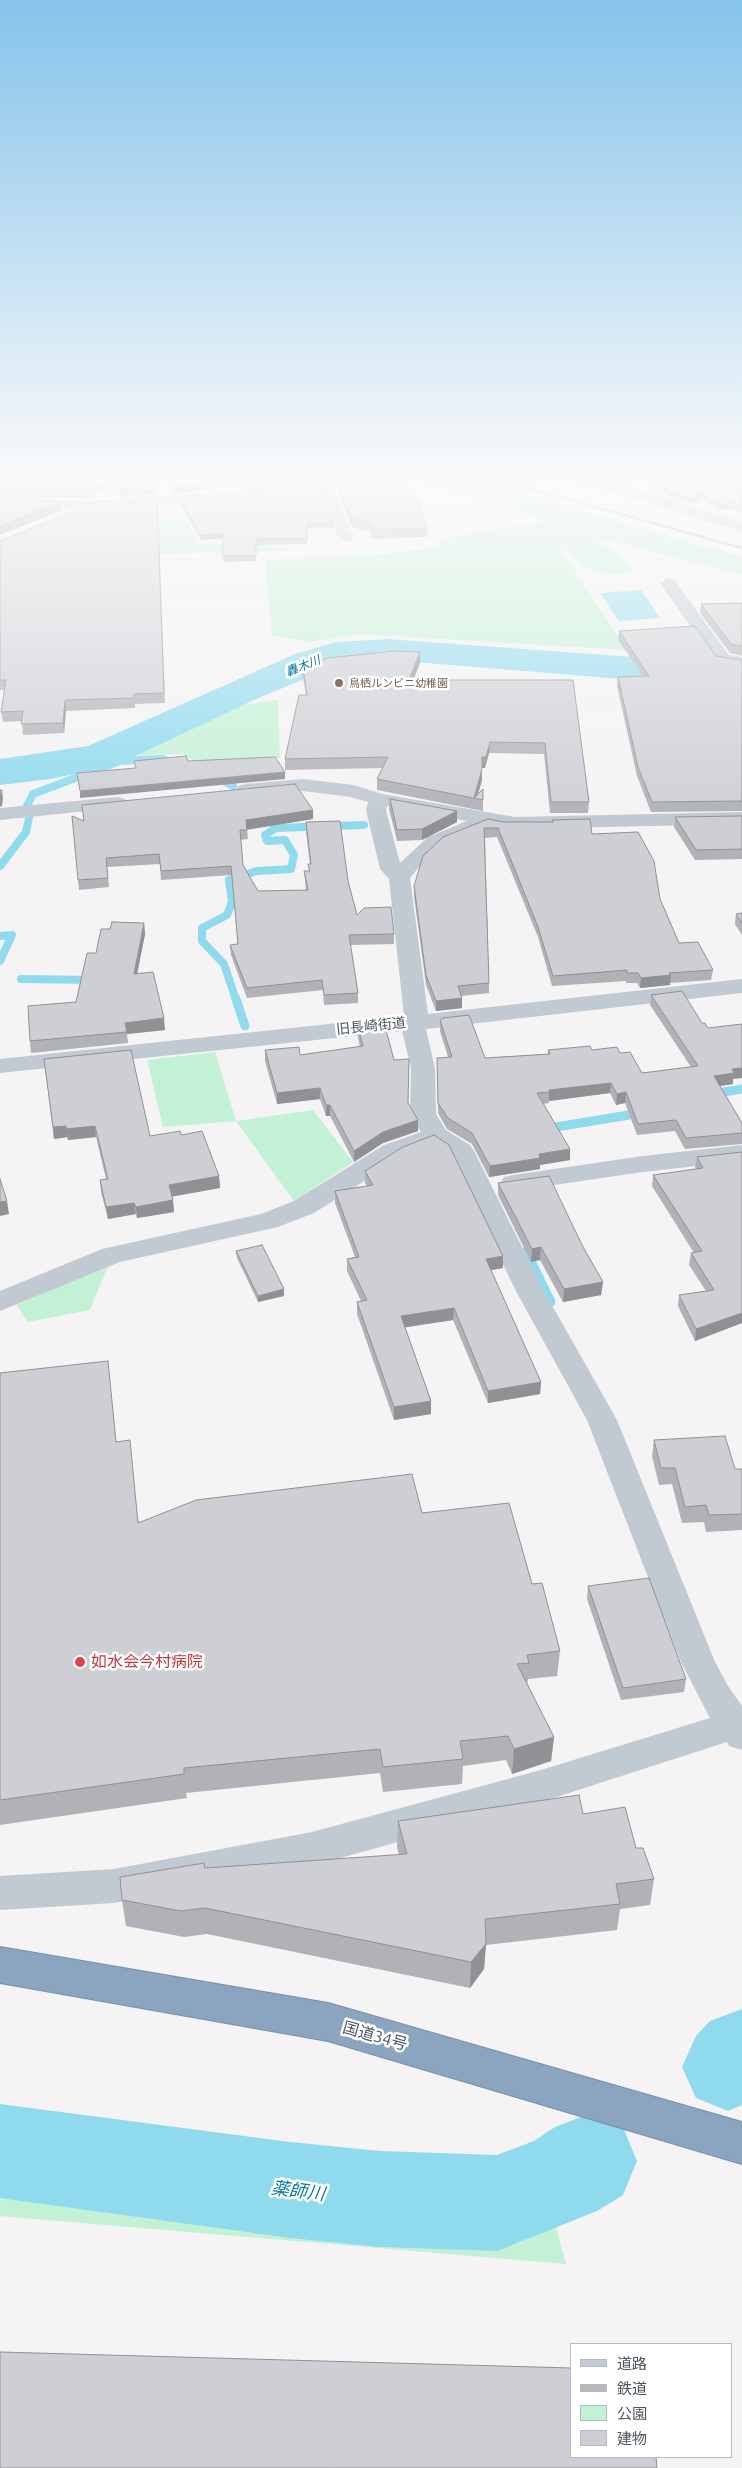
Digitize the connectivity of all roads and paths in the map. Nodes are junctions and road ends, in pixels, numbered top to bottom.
1 (674, 591) edge
2 (742, 662) edge
3 (227, 792) edge
4 (379, 799) junction
5 (132, 802) edge
6 (0, 814) edge
7 (742, 818) edge
8 (485, 820) junction
9 (399, 877) junction
10 (742, 986) edge
11 (414, 1021) junction
12 (0, 1066) edge
13 (436, 1135) junction
14 (742, 1153) edge
15 (480, 1188) junction
16 (0, 1302) edge
17 (739, 1730) edge
18 (0, 1893) edge
19 (0, 1965) edge
20 (742, 2143) edge

1 - 2 street
3 - 4 street
4 - 8 street
4 - 9 street
5 - 6 street
7 - 8 street
8 - 9 street
9 - 11 street
10 - 11 street, 旧長崎街道
11 - 12 street, 旧長崎街道
11 - 13 street
13 - 15 street
13 - 16 street
14 - 15 street
15 - 17 street
17 - 18 street
19 - 20 highway, 国道34号

